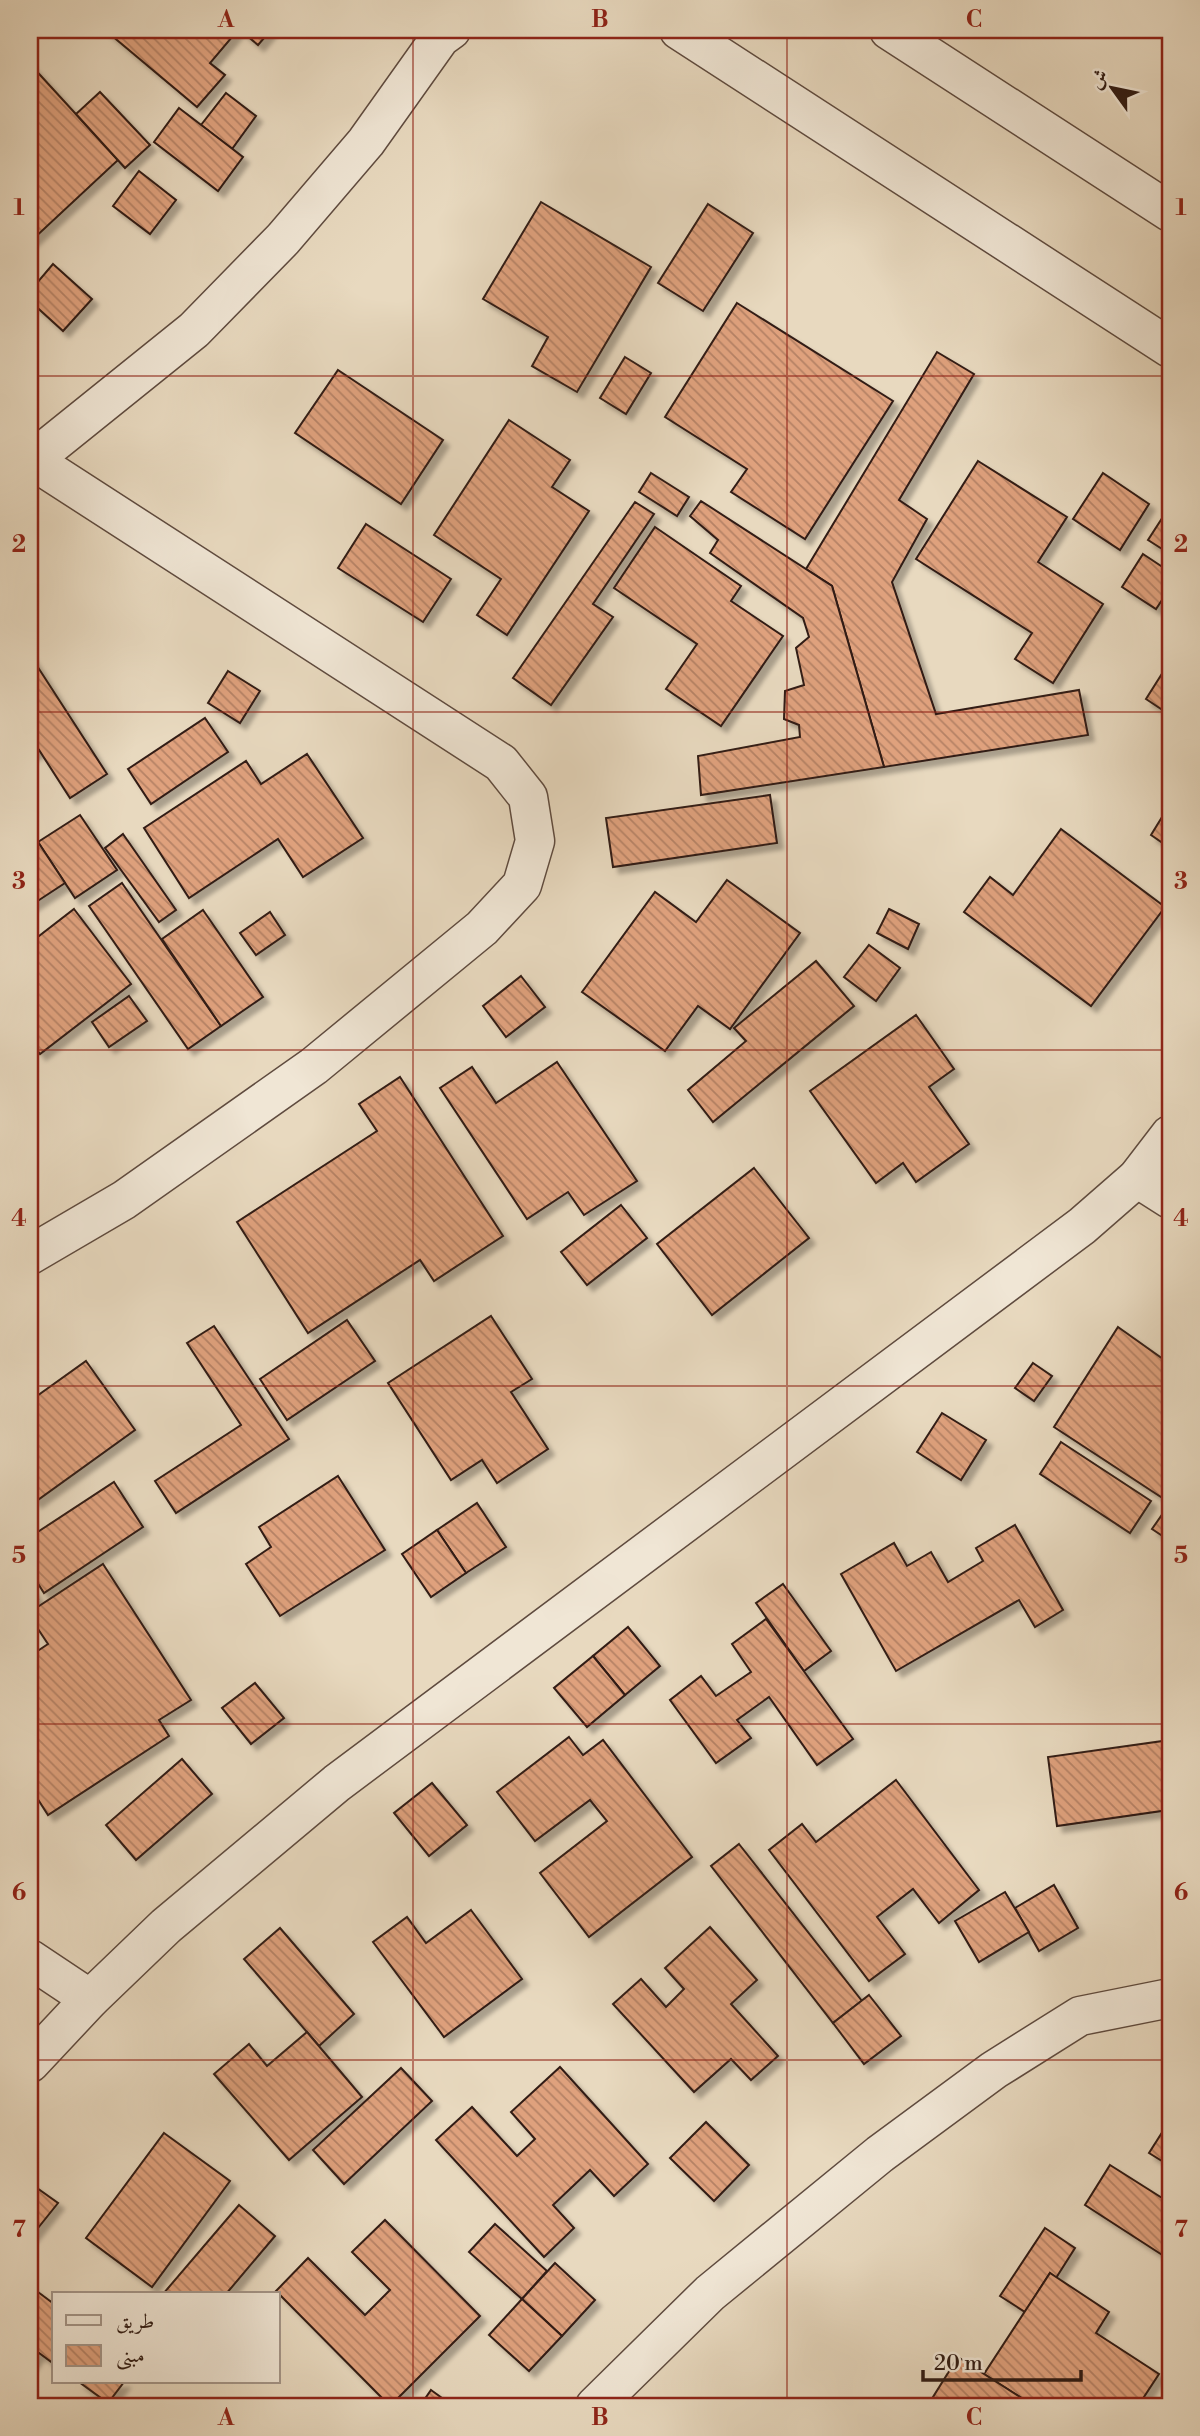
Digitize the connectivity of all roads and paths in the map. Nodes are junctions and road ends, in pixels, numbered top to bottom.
1 (679, 30) edge
2 (888, 30) edge
3 (444, 32) edge
4 (1164, 204) edge
5 (1170, 348) edge
6 (31, 461) edge
7 (1170, 1135) edge
8 (1138, 1178) junction
9 (1170, 1199) edge
10 (30, 1255) edge
11 (30, 1959) edge
12 (1170, 1998) edge
13 (90, 1999) junction
14 (30, 2063) edge
15 (595, 2406) edge

1 - 5 street
2 - 4 street
3 - 6 street
6 - 10 street
7 - 8 street
8 - 9 street
8 - 13 street
11 - 13 street
12 - 15 street
13 - 14 street

